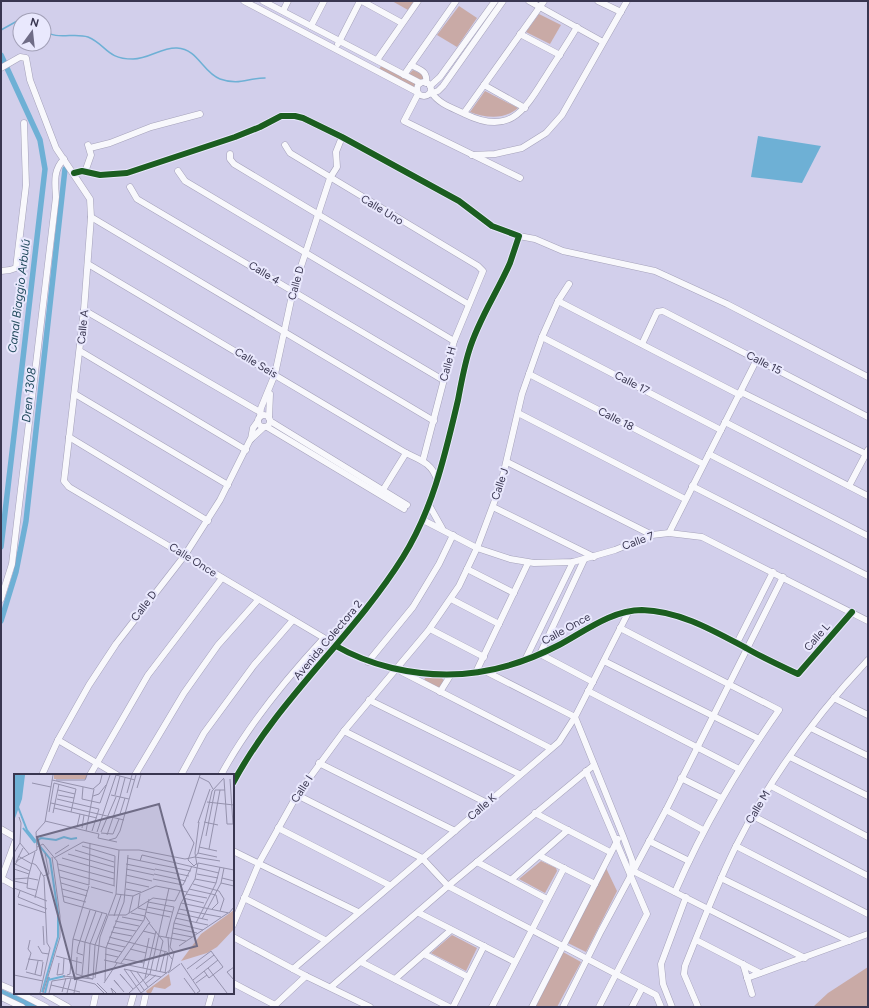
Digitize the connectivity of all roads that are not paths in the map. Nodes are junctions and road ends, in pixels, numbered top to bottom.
1 (244, 1) edge
2 (263, 1) edge
3 (288, 1) edge
4 (324, 1) edge
5 (361, 1) edge
6 (418, 1) edge
7 (456, 1) edge
8 (495, 1) edge
9 (503, 1) edge
10 (529, 1) edge
11 (544, 1) edge
12 (598, 1) edge
13 (627, 1) edge
14 (540, 7) junction
15 (283, 12) junction
16 (621, 12) junction
17 (402, 23) junction
18 (311, 26) junction
19 (577, 27) junction
20 (520, 34) junction
21 (340, 41) junction
22 (603, 42) junction
23 (335, 49) junction
24 (560, 55) junction
25 (377, 60) junction
26 (411, 65) junction
27 (1, 68) edge
28 (404, 75) junction
29 (425, 84) junction
30 (484, 85) junction
31 (418, 93) junction
32 (430, 94) junction
33 (525, 108) junction
34 (464, 113) junction
35 (200, 114) dead end
36 (24, 123) dead end
37 (342, 137) junction
38 (285, 145) dead end
39 (230, 154) dead end
40 (472, 154) junction
41 (64, 159) junction
42 (178, 170) dead end
43 (85, 172) junction
44 (75, 175) junction
45 (330, 178) junction
46 (520, 178) dead end
47 (130, 187) dead end
48 (318, 214) junction
49 (91, 217) junction
50 (519, 236) junction
51 (305, 251) junction
52 (88, 264) junction
53 (1, 271) edge
54 (483, 271) joint
55 (569, 284) dead end
56 (293, 290) junction
57 (558, 301) junction
58 (468, 304) junction
59 (84, 310) junction
60 (284, 332) junction
61 (542, 337) junction
62 (454, 341) junction
63 (642, 344) junction
64 (80, 351) junction
65 (757, 359) junction
66 (275, 374) junction
67 (529, 374) junction
68 (868, 377) edge
69 (443, 380) junction
70 (270, 390) junction
71 (740, 393) junction
72 (75, 394) junction
73 (518, 413) junction
74 (260, 417) junction
75 (868, 417) edge
76 (434, 421) junction
77 (725, 422) junction
78 (267, 423) junction
79 (721, 430) junction
80 (69, 437) junction
81 (250, 440) junction
82 (246, 450) junction
83 (406, 453) junction
84 (867, 453) edge
85 (709, 454) junction
86 (423, 460) junction
87 (508, 462) junction
88 (703, 464) junction
89 (437, 480) junction
90 (64, 481) joint
91 (228, 485) junction
92 (692, 486) junction
93 (849, 486) junction
94 (383, 490) junction
95 (868, 496) edge
96 (685, 499) junction
97 (429, 505) junction
98 (493, 507) junction
99 (423, 520) junction
100 (208, 521) junction
101 (442, 529) junction
102 (669, 533) junction
103 (453, 535) junction
104 (652, 535) junction
105 (868, 536) edge
106 (477, 548) junction
107 (185, 554) junction
108 (594, 557) junction
109 (584, 560) junction
110 (573, 562) junction
111 (528, 563) junction
112 (467, 569) junction
113 (773, 572) junction
114 (868, 576) edge
115 (783, 577) junction
116 (222, 578) junction
117 (514, 593) junction
118 (1, 599) edge
119 (451, 599) junction
120 (258, 600) junction
121 (629, 611) junction
122 (852, 612) junction
123 (293, 620) junction
124 (868, 621) edge
125 (499, 624) junction
126 (620, 628) junction
127 (430, 629) junction
128 (324, 638) joint
129 (737, 643) junction
130 (336, 646) junction
131 (747, 649) junction
132 (540, 654) junction
133 (484, 657) junction
134 (525, 660) junction
135 (868, 660) edge
136 (604, 661) junction
137 (368, 662) junction
138 (397, 668) junction
139 (861, 668) junction
140 (485, 671) junction
141 (868, 671) edge
142 (476, 672) junction
143 (798, 674) joint
144 (450, 676) junction
145 (593, 682) junction
146 (728, 685) junction
147 (588, 691) junction
148 (440, 692) junction
149 (834, 698) junction
150 (369, 700) junction
151 (868, 715) edge
152 (712, 716) junction
153 (575, 717) junction
154 (811, 728) junction
155 (344, 731) junction
156 (566, 733) junction
157 (583, 736) junction
158 (759, 739) junction
159 (58, 740) junction
160 (696, 747) junction
161 (550, 748) junction
162 (868, 756) edge
163 (790, 757) junction
164 (96, 762) junction
165 (319, 763) junction
166 (594, 765) junction
167 (739, 769) junction
168 (586, 772) junction
169 (42, 774) edge
170 (90, 774) edge
171 (115, 774) edge
172 (136, 774) edge
173 (181, 774) edge
174 (222, 774) edge
175 (519, 774) junction
176 (681, 778) junction
177 (234, 781) edge
178 (771, 786) junction
179 (297, 795) junction
180 (868, 796) edge
181 (721, 798) junction
182 (487, 803) junction
183 (666, 810) junction
184 (535, 813) junction
185 (753, 816) junction
186 (278, 828) junction
187 (1, 829) edge
188 (568, 830) junction
189 (703, 830) junction
190 (455, 831) junction
191 (14, 836) edge
192 (623, 836) junction
193 (868, 837) edge
194 (616, 840) junction
195 (649, 841) junction
196 (14, 845) edge
197 (736, 846) junction
198 (234, 851) edge
199 (610, 852) junction
200 (540, 856) junction
201 (422, 858) junction
202 (688, 861) junction
203 (477, 862) junction
204 (259, 863) junction
205 (564, 868) junction
206 (632, 873) junction
207 (868, 876) edge
208 (720, 878) junction
209 (1, 879) edge
210 (512, 880) junction
211 (595, 884) junction
212 (389, 885) junction
213 (14, 886) edge
214 (448, 886) junction
215 (675, 892) junction
216 (686, 897) junction
217 (244, 898) junction
218 (547, 899) junction
219 (708, 908) junction
220 (358, 912) junction
221 (419, 913) junction
222 (868, 914) edge
223 (234, 923) edge
224 (451, 930) junction
225 (531, 930) junction
226 (868, 934) edge
227 (234, 938) edge
228 (324, 940) junction
229 (696, 940) junction
230 (849, 941) junction
231 (484, 946) junction
232 (563, 947) junction
233 (424, 954) junction
234 (805, 958) junction
235 (587, 959) junction
236 (361, 962) junction
237 (515, 962) junction
238 (743, 964) junction
239 (293, 969) junction
240 (616, 973) junction
241 (760, 973) junction
242 (306, 976) junction
243 (468, 977) junction
244 (748, 978) junction
245 (395, 979) junction
246 (234, 984) edge
247 (1, 985) edge
248 (331, 987) junction
249 (642, 988) junction
250 (14, 991) edge
251 (665, 991) junction
252 (21, 994) edge
253 (96, 994) edge
254 (134, 994) edge
255 (146, 994) edge
256 (212, 994) edge
257 (752, 994) dead end
258 (656, 995) junction
259 (54, 996) edge
260 (1, 998) edge
261 (274, 1006) edge
262 (22, 1007) edge
263 (46, 1007) edge
264 (68, 1007) edge
265 (93, 1007) edge
266 (130, 1007) edge
267 (143, 1007) edge
268 (208, 1007) edge
269 (370, 1007) edge
270 (450, 1007) edge
271 (453, 1007) edge
272 (492, 1007) edge
273 (532, 1007) edge
274 (562, 1007) edge
275 (599, 1007) edge
276 (632, 1007) edge
277 (661, 1007) edge
278 (672, 1007) edge
279 (698, 1007) edge

1 - 23 street
2 - 15 street
3 - 15 street
4 - 18 street
5 - 17 street
5 - 21 street
6 - 17 street
7 - 26 street
8 - 29 street
9 - 32 street
10 - 14 street
11 - 14 street
12 - 16 street
13 - 16 street
14 - 19 street
14 - 20 street
15 - 18 street
16 - 22 street
17 - 25 street
18 - 21 street
19 - 22 street
19 - 24 street
20 - 24 street
20 - 30 street
21 - 23 street
21 - 25 street
22 - 40 street
23 - 31 street
24 - 33 street
25 - 28 street
26 - 28 street
26 - 29 street
27 - 41 street, Calle A
28 - 29 street
29 - 31 street
29 - 32 street
30 - 33 street
30 - 34 street
31 - 32 street
31 - 40 street
32 - 34 street
33 - 34 street
35 - 43 street
36 - 53 street
37 - 43 street
37 - 45 street, Calle D
37 - 50 street
38 - 45 street, Calle Uno
39 - 48 street
40 - 46 street
41 - 44 street, Calle A
41 - 118 street
42 - 51 street
43 - 44 street
44 - 49 street, Calle A
45 - 48 street, Calle D
45 - 54 street, Calle Uno
47 - 56 street, Calle 4
48 - 51 street, Calle D
48 - 58 street
49 - 52 street, Calle A
49 - 60 street
50 - 68 street
50 - 89 street, Avenida Colectora 2
51 - 56 street, Calle D
51 - 62 street
52 - 59 street, Calle A
52 - 66 street, Calle Seis
54 - 58 street, Calle H
55 - 57 street, Calle J
56 - 60 street, Calle D
56 - 69 street, Calle 4
57 - 61 street, Calle J
57 - 63 street
58 - 62 street, Calle H
59 - 64 street, Calle A
59 - 74 street
60 - 66 street, Calle D
60 - 76 street
61 - 67 street, Calle J
61 - 79 street, Calle 17
62 - 69 street, Calle H
63 - 65 street, Calle 15
63 - 71 street
64 - 72 street, Calle A
64 - 82 street
65 - 71 street
65 - 75 street, Calle 15
66 - 70 street, Calle D
66 - 83 street, Calle Seis
67 - 73 street, Calle J
67 - 88 street, Calle 18
69 - 76 street, Calle H
70 - 74 street, Calle D
70 - 78 street, Calle D
71 - 77 street
71 - 84 street
72 - 80 street, Calle A
72 - 91 street
73 - 87 street, Calle J
73 - 96 street
74 - 78 street
74 - 78 street
74 - 81 street, Calle D
76 - 86 street, Calle H
77 - 79 street
77 - 93 street
78 - 81 street, Calle D
78 - 94 street
78 - 94 street
79 - 85 street
80 - 90 street, Calle A
80 - 100 street
81 - 82 street, Calle D
82 - 91 street, Calle D
83 - 86 street, Calle Seis
83 - 94 street
84 - 93 street
85 - 88 street
85 - 105 street
86 - 89 street
87 - 98 street, Calle J
87 - 104 street
88 - 92 street
89 - 97 street, Avenida Colectora 2
90 - 107 street, Calle Once
91 - 100 street, Calle D
92 - 96 street
92 - 114 street
93 - 95 street
96 - 102 street
97 - 99 street, Avenida Colectora 2
97 - 101 street
98 - 106 street, Calle J
98 - 108 street
99 - 101 street, Calle 7
99 - 130 street, Avenida Colectora 2
100 - 107 street, Calle D
101 - 103 street, Calle 7
102 - 104 street, Calle 7
102 - 113 street, Calle 7
103 - 106 street, Calle 7
103 - 137 street
104 - 108 street, Calle 7
106 - 111 street, Calle 7
106 - 112 street, Calle J
107 - 116 street, Calle Once
107 - 159 street, Calle D
108 - 109 street, Calle 7
109 - 110 street, Calle 7
109 - 132 street
110 - 111 street, Calle 7
110 - 134 street
111 - 117 street
112 - 117 street
112 - 119 street, Calle J
113 - 115 street, Calle 7
113 - 129 street
115 - 122 street, Calle 7
115 - 131 street
116 - 120 street, Calle Once
116 - 164 street
117 - 125 street
119 - 125 street
119 - 127 street, Calle J
120 - 123 street, Calle Once
120 - 172 street
121 - 126 street, Calle K
121 - 129 street, Calle Once
121 - 132 street, Calle Once
122 - 124 street, Calle 7
122 - 143 street, Calle L
123 - 128 street, Calle Once
123 - 173 street
125 - 133 street
126 - 136 street, Calle K
126 - 146 street
127 - 133 street
127 - 138 street, Calle J
128 - 174 street, Avenida Colectora 2
129 - 131 street, Calle Once
130 - 137 street, Calle Once
130 - 177 street, Avenida Colectora 2
131 - 143 street, Calle Once
131 - 146 street
132 - 134 street, Calle Once
132 - 145 street
133 - 142 street
134 - 140 street, Calle Once
135 - 139 street, Calle M
136 - 145 street, Calle K
136 - 152 street
137 - 138 street, Calle Once
138 - 144 street, Calle Once
138 - 148 street
138 - 150 street, Calle I
139 - 141 street
139 - 149 street, Calle M
140 - 142 street, Calle Once
140 - 153 street
142 - 144 street, Calle Once
144 - 148 street
145 - 147 street, Calle K
146 - 152 street
146 - 158 street
147 - 153 street, Calle K
147 - 160 street
148 - 161 street
149 - 151 street
149 - 154 street, Calle M
150 - 155 street, Calle I
150 - 175 street
152 - 158 street
152 - 160 street
153 - 156 street, Calle K
153 - 157 street
154 - 162 street
154 - 163 street, Calle M
155 - 165 street, Calle I
155 - 182 street
156 - 157 street
156 - 161 street, Calle K
157 - 166 street
158 - 167 street
159 - 164 street
159 - 169 street, Calle D
160 - 167 street
160 - 176 street
161 - 175 street, Calle K
163 - 178 street, Calle M
163 - 180 street
164 - 170 street
164 - 171 street
165 - 179 street, Calle I
165 - 190 street
166 - 168 street
166 - 192 street
167 - 181 street
168 - 184 street
168 - 194 street
175 - 182 street, Calle K
176 - 181 street
176 - 183 street
178 - 185 street, Calle M
178 - 193 street
179 - 186 street, Calle I
179 - 201 street
181 - 189 street
182 - 190 street, Calle K
183 - 189 street
183 - 195 street
184 - 188 street
184 - 203 street
185 - 197 street, Calle M
185 - 207 street
186 - 204 street, Calle I
186 - 212 street
187 - 191 street
188 - 199 street
188 - 200 street
189 - 202 street
190 - 201 street, Calle K
192 - 194 street
192 - 206 street
194 - 199 street
194 - 206 street
195 - 202 street
195 - 206 street
196 - 209 street
197 - 208 street, Calle M
197 - 222 street
198 - 204 street
199 - 211 street
200 - 205 street
200 - 210 street
201 - 212 street, Calle K
201 - 214 street
202 - 215 street
203 - 210 street
203 - 214 street
204 - 217 street, Calle I
204 - 220 street
205 - 211 street
205 - 218 street
206 - 215 street
206 - 235 street
206 - 240 street
208 - 219 street, Calle M
208 - 230 street
209 - 213 street
210 - 218 street
211 - 232 street
212 - 220 street, Calle K
214 - 221 street
214 - 225 street
215 - 216 street
216 - 219 street
216 - 251 street
217 - 223 street, Calle I
217 - 228 street
218 - 225 street
219 - 229 street, Calle M
219 - 234 street
220 - 228 street, Calle K
221 - 224 street
221 - 236 street
224 - 231 street
224 - 233 street
225 - 232 street
225 - 237 street
226 - 230 street
227 - 239 street
228 - 239 street, Calle K
229 - 238 street
229 - 279 street, Calle M
230 - 234 street
231 - 237 street
231 - 243 street
232 - 235 street
232 - 273 street
233 - 243 street
233 - 245 street
234 - 241 street
235 - 240 street
235 - 274 street
236 - 245 street
236 - 248 street
237 - 272 street
238 - 241 street
238 - 244 street
239 - 242 street
240 - 249 street
240 - 275 street
241 - 244 street
242 - 248 street
242 - 261 street
243 - 271 street
244 - 257 street
245 - 270 street
246 - 261 street
247 - 250 street
248 - 269 street
249 - 258 street
249 - 276 street
251 - 258 street
251 - 278 street
252 - 263 street
253 - 265 street
254 - 266 street
255 - 267 street
256 - 268 street
258 - 277 street
259 - 264 street
260 - 262 street

